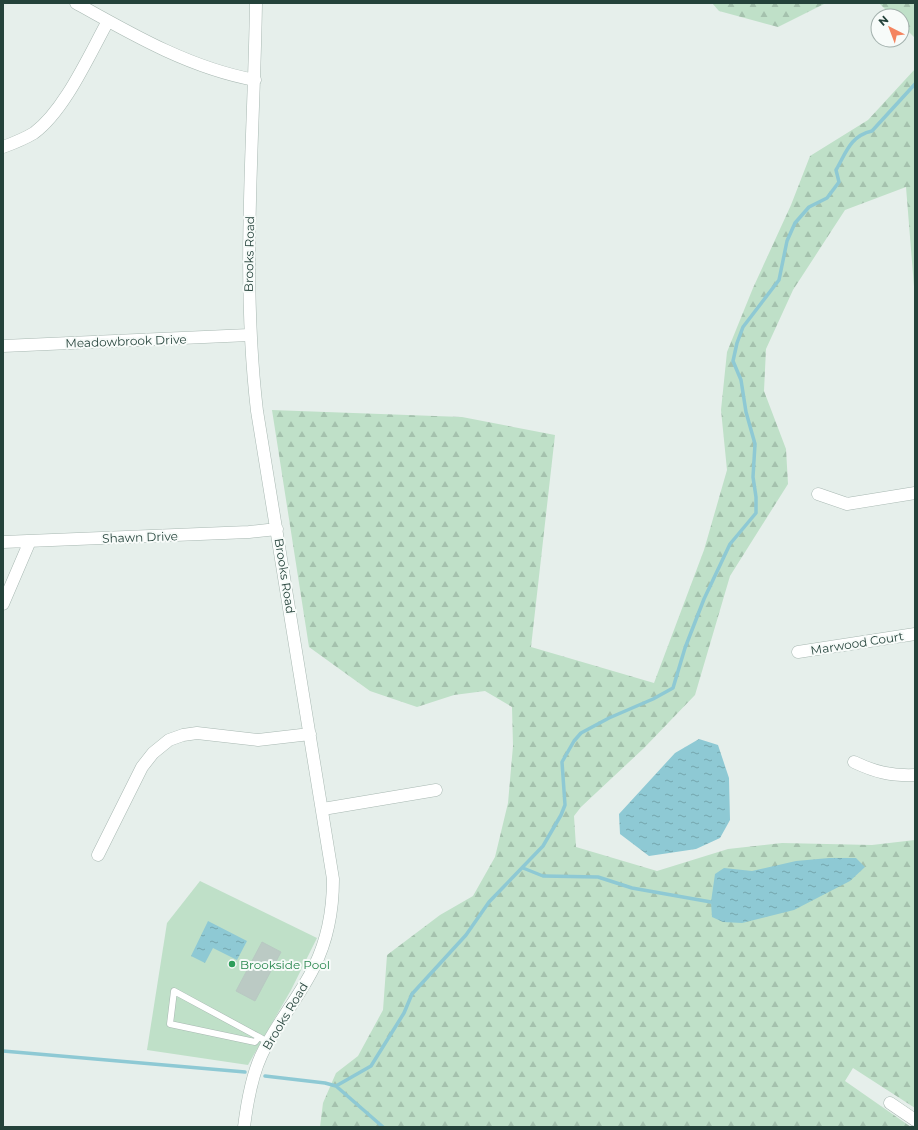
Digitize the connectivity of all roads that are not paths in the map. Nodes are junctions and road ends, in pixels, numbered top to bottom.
1 (76, 3) edge
2 (256, 3) edge
3 (108, 21) junction
4 (255, 80) junction
5 (3, 146) edge
6 (249, 335) junction
7 (3, 346) edge
8 (915, 493) edge
9 (818, 494) dead end
10 (277, 529) junction
11 (30, 541) junction
12 (3, 542) edge
13 (3, 604) edge
14 (915, 634) edge
15 (798, 652) dead end
16 (310, 734) junction
17 (854, 762) dead end
18 (915, 775) edge
19 (436, 790) dead end
20 (323, 808) junction
21 (98, 855) dead end
22 (264, 1040) junction
23 (890, 1103) dead end
24 (915, 1120) edge
25 (244, 1127) edge

1 - 3 street
2 - 4 street, Brooks Road
3 - 4 street
3 - 5 street
4 - 6 street, Brooks Road
6 - 7 street, Meadowbrook Drive
6 - 10 street, Brooks Road
8 - 9 street
10 - 11 street, Shawn Drive
10 - 16 street, Brooks Road
11 - 12 street, Shawn Drive
11 - 13 street
14 - 15 street, Marwood Court
16 - 20 street, Brooks Road
16 - 21 street
17 - 18 street
19 - 20 street
20 - 22 street, Brooks Road
22 - 22 lane
22 - 25 street, Brooks Road
23 - 24 street

